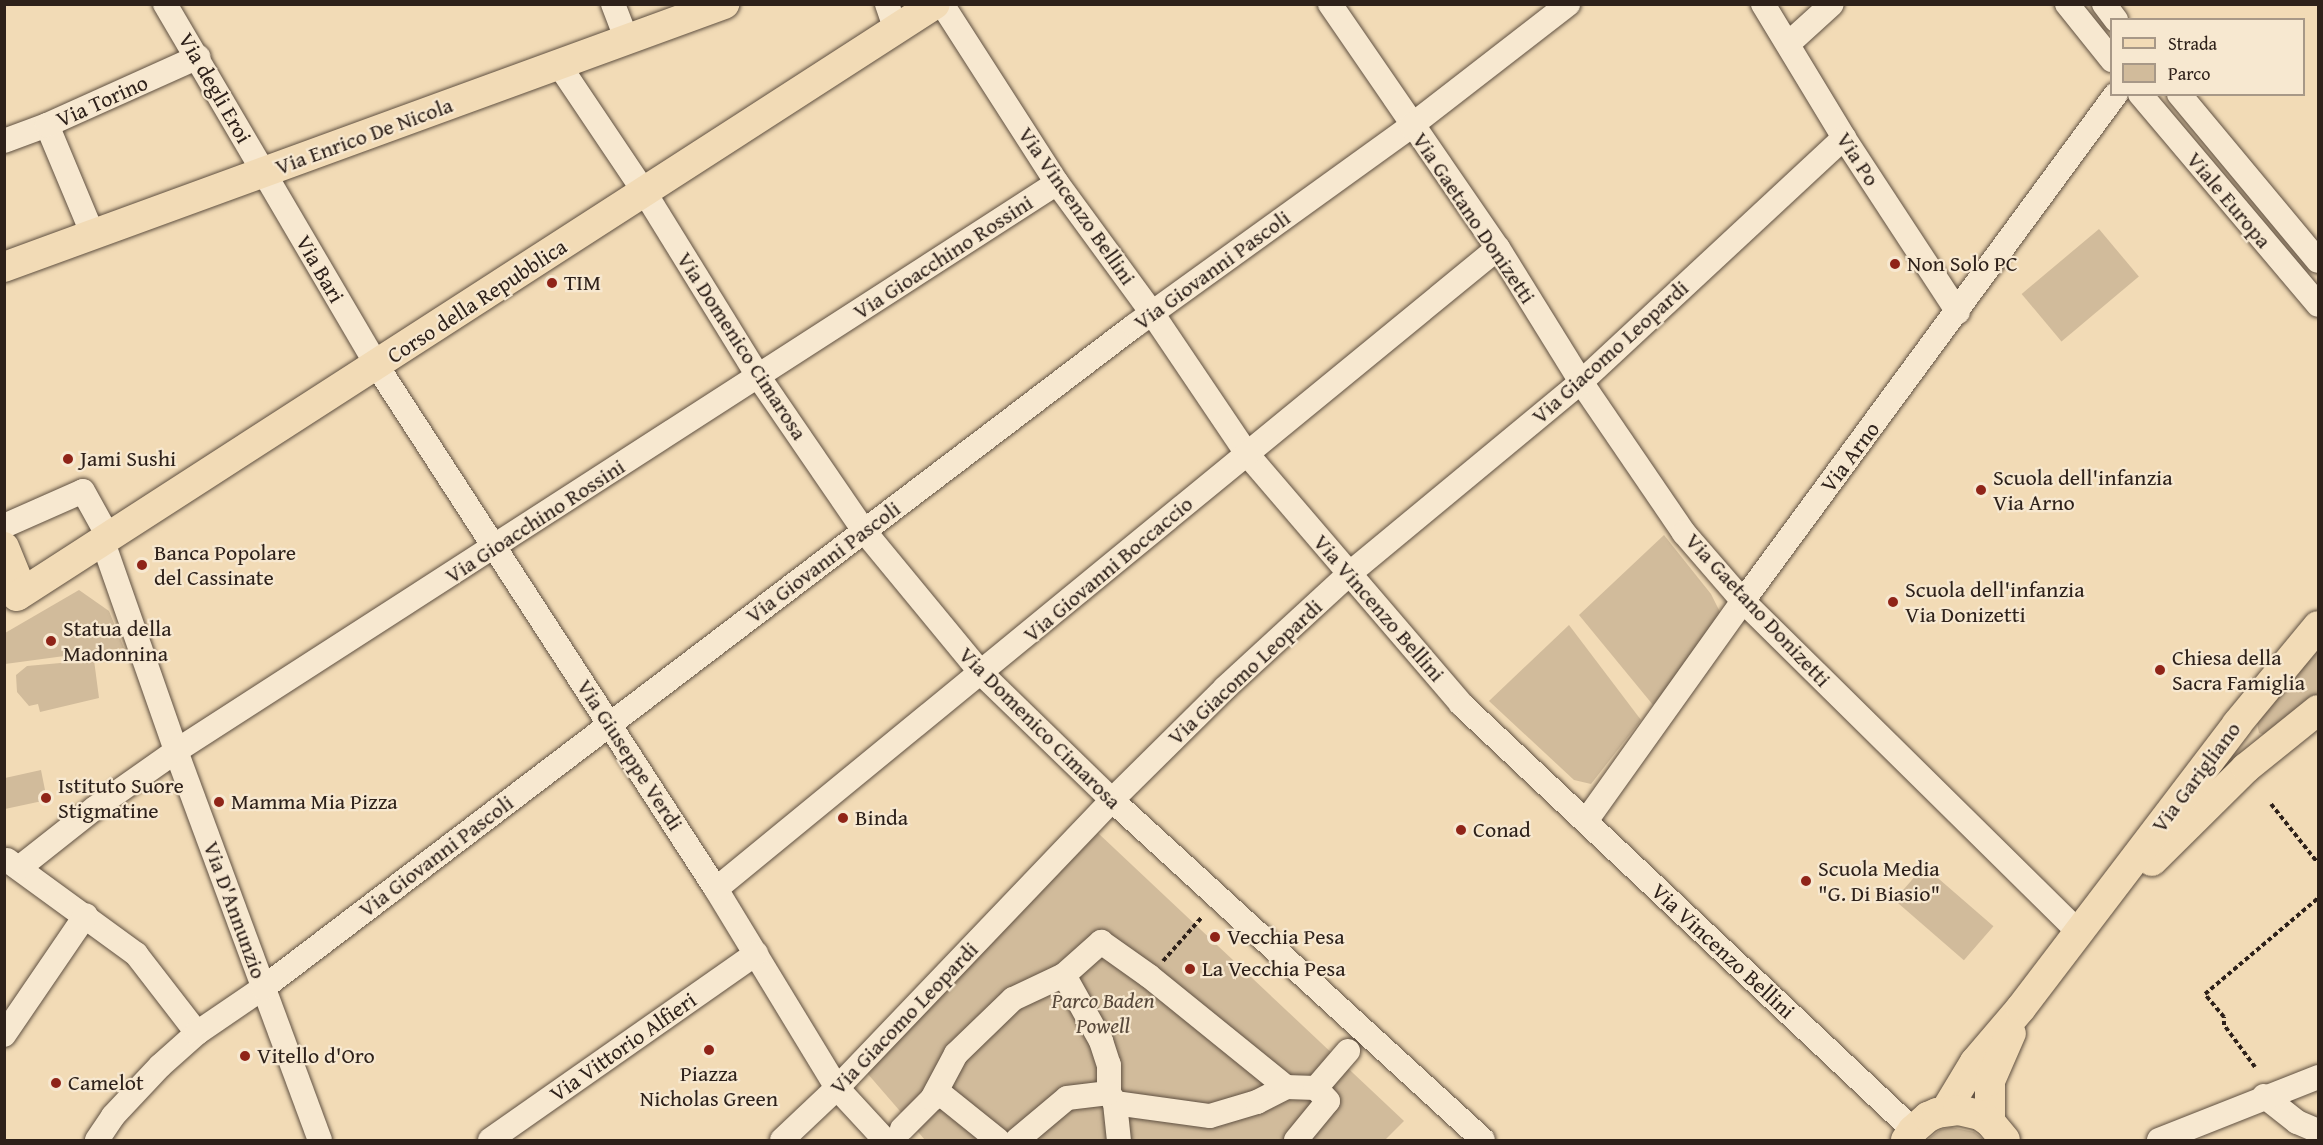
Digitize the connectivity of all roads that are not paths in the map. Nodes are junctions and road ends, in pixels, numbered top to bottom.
1 (165, 4) edge
2 (613, 4) edge
3 (724, 4) edge
4 (935, 4) edge
5 (942, 4) edge
6 (1330, 4) edge
7 (1568, 4) edge
8 (1763, 4) edge
9 (1832, 4) edge
10 (2067, 4) edge
11 (2104, 4) edge
12 (891, 17) edge
13 (2114, 18) edge
14 (627, 40) junction
15 (1788, 44) junction
16 (198, 57) junction
17 (2110, 58) edge
18 (559, 65) junction
19 (2115, 96) edge
20 (2142, 96) edge
21 (2181, 96) edge
22 (47, 125) junction
23 (1411, 126) junction
24 (1844, 138) junction
25 (4, 141) edge
26 (264, 173) junction
27 (1057, 183) junction
28 (645, 193) junction
29 (93, 235) junction
30 (1498, 248) junction
31 (2319, 261) edge
32 (4, 267) edge
33 (2319, 305) edge
34 (1958, 312) junction
35 (1152, 313) junction
36 (377, 366) junction
37 (758, 375) junction
38 (1581, 382) junction
39 (1247, 454) junction
40 (4, 526) edge
41 (864, 531) junction
42 (106, 540) junction
43 (4, 547) edge
44 (495, 547) junction
45 (1350, 573) junction
46 (11, 593) edge
47 (1743, 601) junction
48 (2319, 626) edge
49 (981, 674) junction
50 (2319, 710) edge
51 (610, 724) junction
52 (176, 751) junction
53 (1112, 800) junction
54 (1586, 821) junction
55 (11, 863) edge
56 (716, 889) junction
57 (86, 915) junction
58 (2079, 932) junction
59 (756, 954) junction
60 (1064, 975) junction
61 (263, 987) junction
62 (2021, 1008) junction
63 (197, 1033) junction
64 (4, 1035) edge
65 (1348, 1051) dead end
66 (2319, 1077) edge
67 (1286, 1087) junction
68 (837, 1088) junction
69 (1316, 1088) junction
70 (937, 1090) junction
71 (2264, 1096) junction
72 (1112, 1098) junction
73 (1946, 1110) junction
74 (1998, 1131) edge
75 (2319, 1131) edge
76 (894, 1135) edge
77 (1909, 1135) edge
78 (97, 1140) edge
79 (320, 1140) edge
80 (490, 1140) edge
81 (782, 1140) edge
82 (998, 1140) edge
83 (1017, 1140) edge
84 (1119, 1140) edge
85 (1296, 1140) edge
86 (1483, 1140) edge
87 (2159, 1140) edge

1 - 16 street, Via degli Eroi
2 - 14 street
3 - 14 main road, Via Enrico De Nicola
4 - 12 main road, Corso della Repubblica
5 - 27 street, Via Vincenzo Bellini
6 - 23 street, Via Gaetano Donizetti
7 - 23 street, Via Giovanni Pascoli
8 - 15 street, Via Po
9 - 15 street
10 - 17 street
11 - 13 street
12 - 28 main road, Corso della Repubblica
14 - 18 main road, Via Enrico De Nicola
15 - 24 street, Via Po
16 - 22 street, Via Torino
16 - 26 street, Via degli Eroi
18 - 26 main road, Via Enrico De Nicola
18 - 28 street, Via Domenico Cimarosa
19 - 34 street, Via Arno
20 - 33 street, Viale Europa
21 - 31 street, Viale Europa
22 - 25 street, Via Torino
22 - 29 street
23 - 30 street, Via Gaetano Donizetti
23 - 35 street, Via Giovanni Pascoli
24 - 34 street, Via Po
24 - 38 street, Via Giacomo Leopardi
26 - 29 main road, Via Enrico De Nicola
26 - 36 street, Via Bari
27 - 35 street, Via Vincenzo Bellini
27 - 37 street, Via Gioacchino Rossini
28 - 36 main road, Corso della Repubblica
28 - 37 street, Via Domenico Cimarosa
29 - 32 main road, Via Enrico De Nicola
30 - 38 street, Via Gaetano Donizetti
30 - 39 street, Via Giovanni Boccaccio
34 - 47 street, Via Arno
35 - 39 street, Via Vincenzo Bellini
35 - 41 street, Via Giovanni Pascoli
36 - 42 main road, Corso della Repubblica
36 - 44 street, Via Giuseppe Verdi
37 - 41 street, Via Domenico Cimarosa
37 - 44 street, Via Gioacchino Rossini
38 - 45 street, Via Giacomo Leopardi
38 - 47 street, Via Gaetano Donizetti
39 - 45 street, Via Vincenzo Bellini
39 - 49 street, Via Giovanni Boccaccio
40 - 42 street, Via D'Annunzio
41 - 49 street, Via Domenico Cimarosa
41 - 51 street, Via Giovanni Pascoli
42 - 46 main road, Corso della Repubblica
42 - 52 street, Via D'Annunzio
43 - 46 main road
44 - 51 street, Via Giuseppe Verdi
44 - 52 street, Via Gioacchino Rossini
45 - 53 street, Via Giacomo Leopardi
45 - 54 street, Via Vincenzo Bellini
47 - 54 street, Via Arno
47 - 58 street, Via Gaetano Donizetti
48 - 58 main road, Via Garigliano
49 - 53 street, Via Domenico Cimarosa
49 - 56 street, Via Giovanni Boccaccio
50 - 58 main road, Via Garigliano
51 - 56 street, Via Giuseppe Verdi
51 - 61 street, Via Giovanni Pascoli
52 - 55 street, Via Gioacchino Rossini
52 - 61 street, Via D'Annunzio
53 - 68 street, Via Giacomo Leopardi
53 - 86 street, Via Domenico Cimarosa
54 - 77 street, Via Vincenzo Bellini
55 - 57 street
56 - 59 street, Via Giuseppe Verdi
57 - 63 street
57 - 64 street
58 - 62 main road, Via Garigliano
59 - 68 street, Via Giuseppe Verdi
59 - 80 street, Via Vittorio Alfieri
60 - 67 street
60 - 70 street
60 - 72 street
61 - 63 street, Via Giovanni Pascoli
61 - 79 street, Via D'Annunzio
62 - 73 main road, Via Garigliano
62 - 74 main road, Via Garigliano
63 - 78 street, Via Giovanni Pascoli
65 - 69 street
66 - 71 street
67 - 69 street
67 - 72 street
68 - 76 street, Via Giuseppe Verdi
68 - 81 street, Via Giacomo Leopardi
69 - 85 street
70 - 76 street
70 - 82 street
71 - 75 street
71 - 87 street
72 - 83 street
72 - 84 street
73 - 74 main road, Via Garigliano
73 - 77 main road

